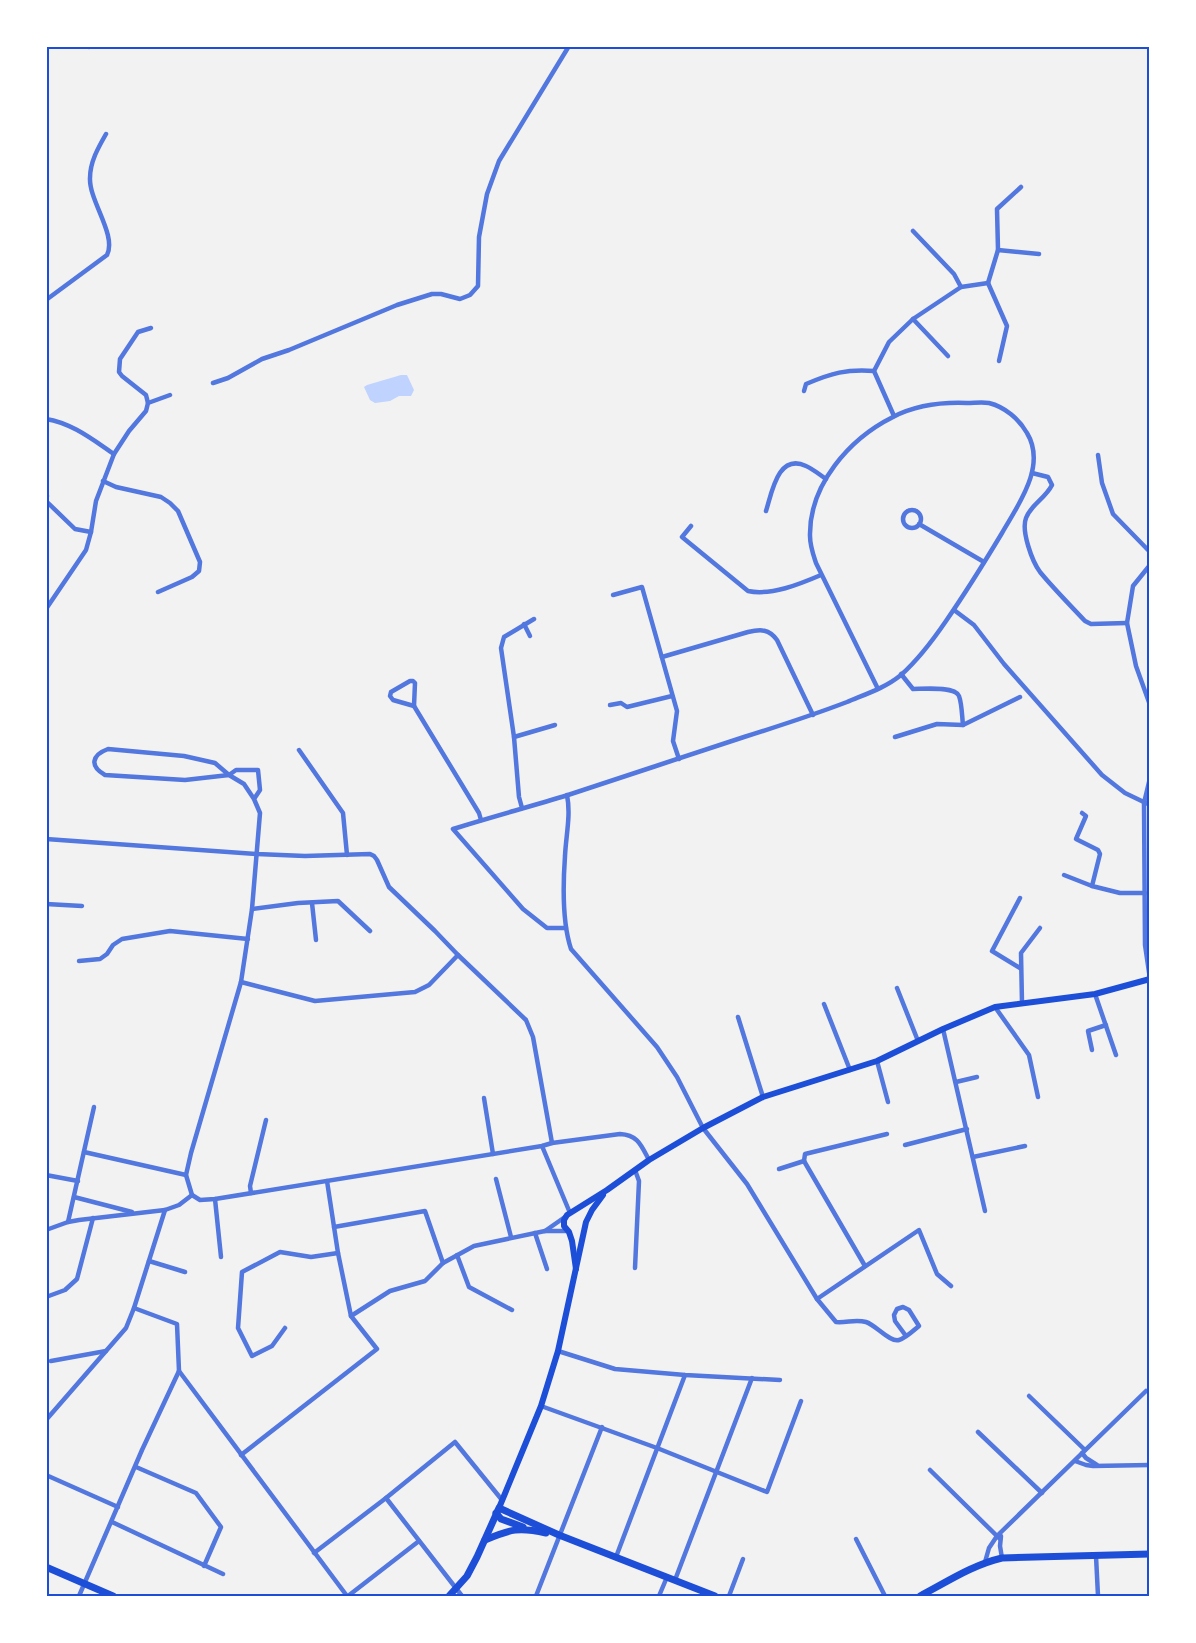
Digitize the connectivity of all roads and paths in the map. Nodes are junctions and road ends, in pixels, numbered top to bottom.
1 (569, 46) edge
2 (106, 134) dead end
3 (1021, 187) dead end
4 (913, 231) dead end
5 (998, 250) junction
6 (1039, 255) dead end
7 (987, 283) junction
8 (961, 287) junction
9 (46, 300) edge
10 (913, 320) junction
11 (151, 328) dead end
12 (948, 356) dead end
13 (999, 362) dead end
14 (874, 371) junction
15 (213, 383) dead end
16 (804, 392) dead end
17 (170, 395) dead end
18 (148, 403) junction
19 (894, 416) junction
20 (46, 419) edge
21 (114, 454) junction
22 (1098, 455) dead end
23 (1032, 473) junction
24 (826, 479) junction
25 (103, 481) junction
26 (47, 498) edge
27 (766, 511) dead end
28 (919, 524) dead end
29 (691, 526) dead end
30 (91, 532) junction
31 (1149, 552) edge
32 (984, 562) junction
33 (1149, 565) edge
34 (822, 575) junction
35 (158, 592) dead end
36 (614, 595) dead end
37 (46, 609) edge
38 (954, 610) junction
39 (534, 619) dead end
40 (1127, 623) junction
41 (524, 624) junction
42 (530, 636) dead end
43 (662, 657) junction
44 (901, 675) junction
45 (879, 689) junction
46 (672, 696) junction
47 (1020, 697) dead end
48 (610, 705) dead end
49 (1149, 705) edge
50 (414, 706) junction
51 (813, 715) junction
52 (555, 725) dead end
53 (963, 725) junction
54 (514, 737) junction
55 (895, 737) dead end
56 (299, 750) dead end
57 (679, 759) junction
58 (229, 776) junction
59 (1149, 778) edge
60 (567, 795) junction
61 (254, 799) junction
62 (1147, 804) edge
63 (522, 808) junction
64 (1082, 813) dead end
65 (481, 820) junction
66 (46, 839) edge
67 (257, 854) junction
68 (347, 855) junction
69 (1064, 875) dead end
70 (1092, 886) junction
71 (1145, 893) junction
72 (1020, 898) dead end
73 (312, 903) junction
74 (46, 904) edge
75 (82, 906) dead end
76 (252, 909) junction
77 (566, 928) junction
78 (1040, 928) dead end
79 (370, 931) dead end
80 (248, 939) junction
81 (316, 940) dead end
82 (458, 955) junction
83 (79, 961) dead end
84 (1020, 968) junction
85 (1149, 979) edge
86 (241, 982) junction
87 (897, 988) dead end
88 (1095, 994) junction
89 (1022, 1003) junction
90 (824, 1004) dead end
91 (995, 1007) junction
92 (738, 1017) dead end
93 (1106, 1025) junction
94 (943, 1029) junction
95 (918, 1041) junction
96 (1092, 1050) dead end
97 (1116, 1055) dead end
98 (877, 1061) junction
99 (850, 1070) junction
100 (977, 1077) dead end
101 (957, 1082) junction
102 (1038, 1096) dead end
103 (763, 1097) junction
104 (484, 1098) dead end
105 (888, 1102) dead end
106 (94, 1107) dead end
107 (266, 1120) dead end
108 (702, 1128) junction
109 (967, 1130) junction
110 (887, 1134) dead end
111 (552, 1143) junction
112 (905, 1144) dead end
113 (542, 1146) junction
114 (1025, 1146) dead end
115 (84, 1152) junction
116 (493, 1154) junction
117 (973, 1157) junction
118 (649, 1160) junction
119 (804, 1161) junction
120 (779, 1169) dead end
121 (634, 1170) junction
122 (46, 1175) edge
123 (186, 1175) junction
124 (496, 1179) dead end
125 (78, 1181) junction
126 (327, 1181) junction
127 (607, 1190) junction
128 (251, 1193) junction
129 (192, 1195) junction
130 (74, 1197) junction
131 (215, 1199) junction
132 (165, 1210) junction
133 (985, 1211) dead end
134 (137, 1213) junction
135 (569, 1214) junction
136 (93, 1218) junction
137 (68, 1222) junction
138 (586, 1225) junction
139 (334, 1227) junction
140 (46, 1230) edge
141 (545, 1231) junction
142 (568, 1232) junction
143 (535, 1233) junction
144 (511, 1237) junction
145 (338, 1253) junction
146 (457, 1255) junction
147 (221, 1257) dead end
148 (149, 1261) junction
149 (443, 1263) junction
150 (865, 1266) junction
151 (635, 1268) dead end
152 (547, 1269) dead end
153 (576, 1269) junction
154 (184, 1272) dead end
155 (951, 1286) dead end
156 (46, 1297) edge
157 (817, 1299) junction
158 (135, 1308) junction
159 (512, 1310) dead end
160 (351, 1316) junction
161 (285, 1328) dead end
162 (906, 1336) junction
163 (106, 1351) junction
164 (558, 1351) junction
165 (51, 1361) dead end
166 (179, 1371) junction
167 (685, 1375) junction
168 (752, 1378) junction
169 (780, 1380) dead end
170 (1146, 1391) dead end
171 (1029, 1396) dead end
172 (801, 1401) dead end
173 (541, 1406) junction
174 (46, 1420) edge
175 (602, 1427) junction
176 (978, 1432) dead end
177 (657, 1448) junction
178 (1084, 1451) junction
179 (241, 1455) junction
180 (1074, 1461) junction
181 (1149, 1465) edge
182 (1100, 1466) junction
183 (136, 1467) junction
184 (930, 1470) dead end
185 (716, 1471) junction
186 (46, 1475) edge
187 (1042, 1493) junction
188 (386, 1498) junction
189 (502, 1500) junction
190 (118, 1507) junction
191 (497, 1511) junction
192 (112, 1522) junction
193 (525, 1528) junction
194 (560, 1535) junction
195 (998, 1537) junction
196 (856, 1539) dead end
197 (485, 1540) junction
198 (419, 1541) junction
199 (314, 1553) junction
200 (1149, 1554) edge
201 (1096, 1556) junction
202 (616, 1557) junction
203 (1002, 1558) junction
204 (743, 1559) dead end
205 (985, 1562) junction
206 (204, 1566) junction
207 (46, 1567) edge
208 (222, 1574) dead end
209 (667, 1577) junction
210 (675, 1580) junction
211 (85, 1583) junction
212 (456, 1588) junction
213 (79, 1596) edge
214 (113, 1596) edge
215 (347, 1596) edge
216 (449, 1596) edge
217 (462, 1596) edge
218 (536, 1596) edge
219 (659, 1596) edge
220 (715, 1596) edge
221 (729, 1596) edge
222 (885, 1596) edge
223 (920, 1596) edge
224 (1098, 1596) edge

1 - 15 street
2 - 9 street
3 - 5 street
4 - 8 street
5 - 6 street
5 - 7 street
7 - 8 street
7 - 13 street
8 - 10 street
10 - 12 street
10 - 14 street
11 - 18 street
14 - 16 street
14 - 19 street
17 - 18 street
18 - 21 street
19 - 23 street
19 - 24 street
20 - 21 street
21 - 25 street
22 - 31 street
23 - 32 street
23 - 40 street
24 - 27 street
24 - 34 street
25 - 30 street
25 - 35 street
26 - 30 street
28 - 32 street
29 - 34 street
30 - 37 street
32 - 38 street
33 - 40 street
34 - 45 street
36 - 43 street
38 - 44 street
38 - 62 street
39 - 41 street
40 - 49 street
41 - 42 street
41 - 54 street
43 - 46 street
43 - 51 street
44 - 45 street
44 - 53 street
45 - 51 street
46 - 48 street
46 - 57 street
47 - 53 street
50 - 50 street
50 - 65 street
51 - 57 street
52 - 54 street
53 - 55 street
54 - 63 street
56 - 68 street
57 - 60 street
58 - 58 street
58 - 61 street
58 - 61 street
59 - 62 street
60 - 63 street
60 - 77 street
61 - 67 street
62 - 71 street
63 - 65 street
64 - 70 street
65 - 77 street
66 - 67 street
67 - 68 street
67 - 76 street
68 - 82 street
69 - 70 street
70 - 71 street
71 - 85 street
72 - 84 street
73 - 76 street
73 - 79 street
73 - 81 street
74 - 75 street
76 - 80 street
77 - 108 street
78 - 84 street
80 - 83 street
80 - 86 street
82 - 86 street
82 - 111 street
84 - 89 street
85 - 88 main road
86 - 123 street
87 - 95 street
88 - 89 main road
88 - 93 street
89 - 91 main road
90 - 99 street
91 - 94 main road
91 - 102 street
92 - 103 street
93 - 96 street
93 - 97 street
94 - 95 main road
94 - 101 street
95 - 98 main road
98 - 99 main road
98 - 105 street
99 - 103 main road
100 - 101 street
101 - 109 street
103 - 108 main road
104 - 116 street
106 - 115 street
107 - 128 street
108 - 118 main road
108 - 157 street
109 - 112 street
109 - 117 street
110 - 119 street
111 - 113 street
111 - 118 street
113 - 116 street
113 - 135 street
114 - 117 street
115 - 123 street
115 - 125 street
116 - 126 street
117 - 133 street
118 - 121 main road
119 - 120 street
119 - 150 street
121 - 127 main road
121 - 151 street
122 - 125 street
123 - 129 street
124 - 144 street
125 - 130 street
126 - 128 street
126 - 139 street
127 - 135 main road
127 - 138 main road
128 - 131 street
129 - 131 street
129 - 132 street
130 - 134 street
130 - 137 street
131 - 147 street
132 - 134 street
132 - 148 street
134 - 136 street
135 - 138 main road
135 - 141 street
135 - 142 main road
136 - 137 street
136 - 156 street
137 - 140 street
138 - 142 main road
138 - 153 main road
139 - 145 street
139 - 149 street
141 - 142 street
141 - 143 street
142 - 153 main road
143 - 144 street
143 - 152 street
144 - 146 street
145 - 160 street
145 - 161 street
146 - 149 street
146 - 159 street
148 - 154 street
148 - 158 street
149 - 160 street
150 - 155 street
150 - 157 street
153 - 164 main road
157 - 162 street
158 - 163 street
158 - 166 street
160 - 179 street
162 - 162 street
163 - 165 street
163 - 174 street
164 - 167 street
164 - 173 main road
166 - 179 street
166 - 183 street
167 - 168 street
167 - 177 street
168 - 169 street
168 - 185 street
170 - 178 street
171 - 178 street
172 - 185 street
173 - 175 street
173 - 189 main road
175 - 177 street
175 - 194 street
176 - 187 street
177 - 185 street
177 - 202 street
178 - 180 street
178 - 182 street
179 - 199 street
180 - 182 street
180 - 187 street
181 - 182 street
183 - 190 street
183 - 206 street
184 - 195 street
185 - 210 street
186 - 190 street
187 - 195 street
188 - 189 street
188 - 198 street
188 - 199 street
189 - 191 main road
190 - 192 street
191 - 193 main road
191 - 194 main road
191 - 197 main road
192 - 206 street
192 - 211 street
193 - 194 main road
193 - 197 main road
194 - 202 main road
194 - 218 street
195 - 203 street
195 - 205 street
196 - 222 street
197 - 212 main road
198 - 212 street
198 - 215 street
199 - 215 street
200 - 201 main road
201 - 203 main road
201 - 224 street
202 - 209 main road
203 - 205 main road
204 - 221 street
205 - 223 main road
206 - 208 street
207 - 211 main road
209 - 210 main road
209 - 219 street
210 - 220 main road
211 - 213 street
211 - 214 main road
212 - 216 main road
212 - 217 street

